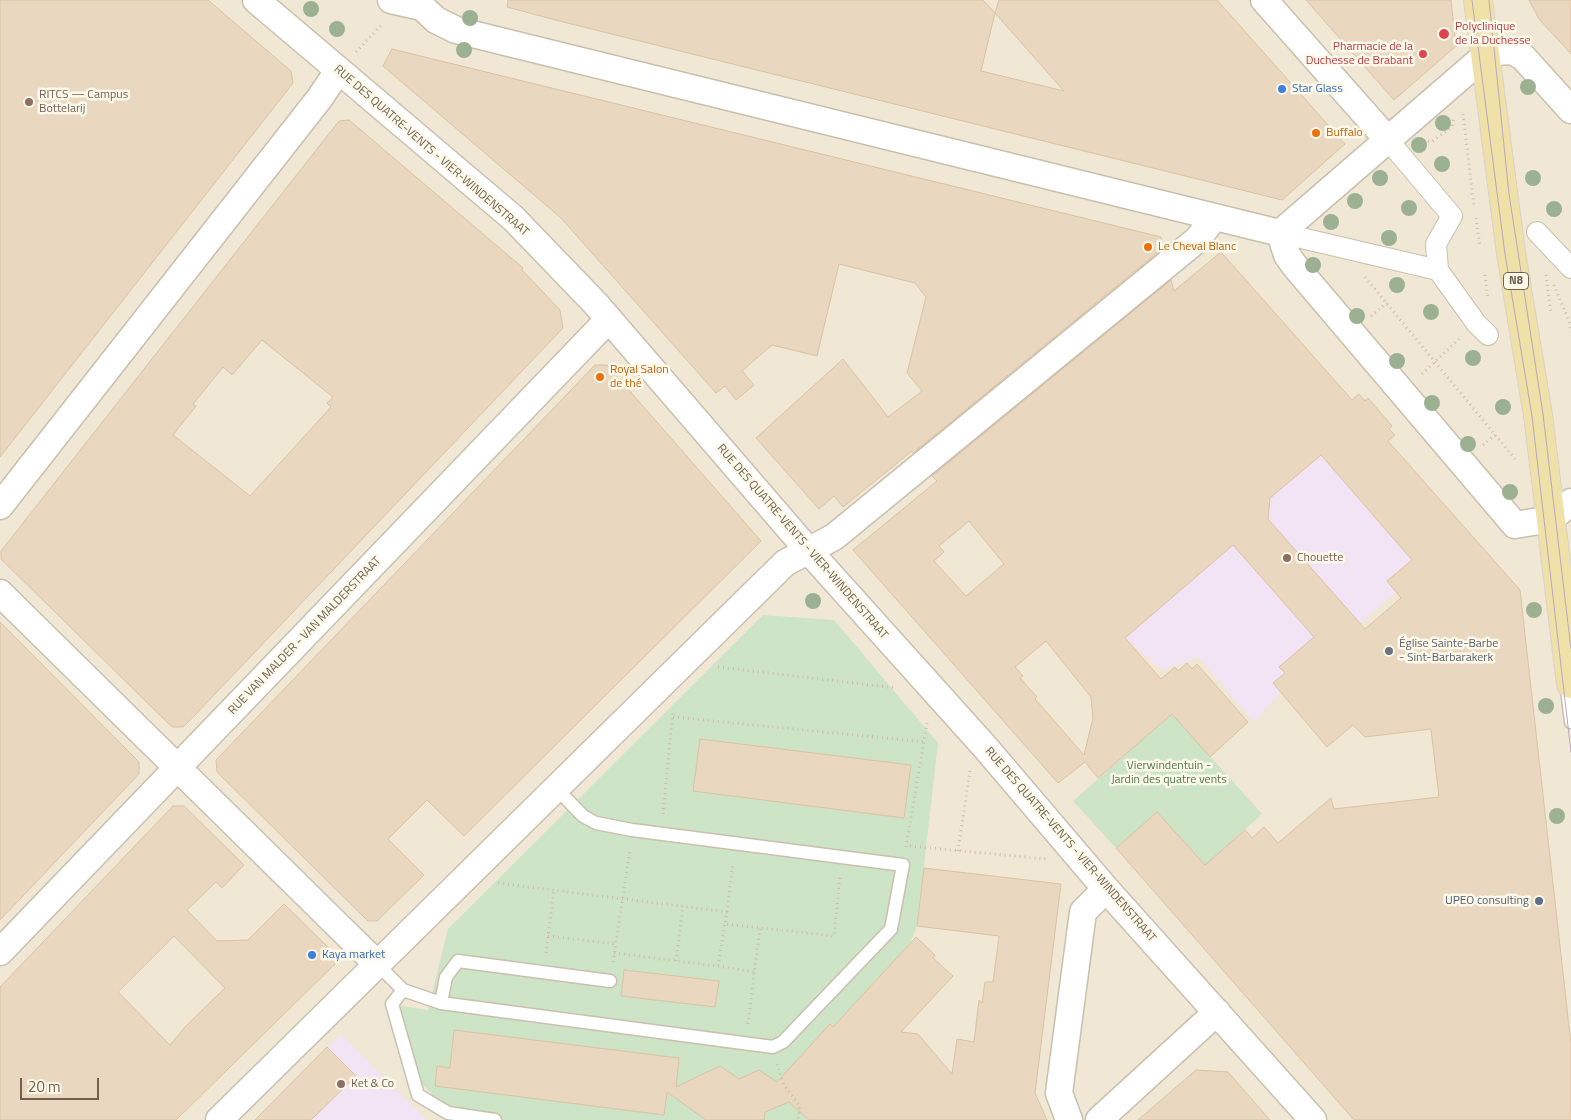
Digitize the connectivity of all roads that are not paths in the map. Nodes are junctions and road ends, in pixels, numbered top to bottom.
1 (256, 0) edge
2 (1264, 0) edge
3 (1478, 0) edge
4 (1494, 0) edge
5 (424, 4) edge
6 (389, 10) edge
7 (1492, 54) junction
8 (338, 71) junction
9 (1571, 110) edge
10 (1388, 140) junction
11 (1214, 217) junction
12 (1537, 232) dead end
13 (1280, 233) junction
14 (1571, 268) edge
15 (1438, 270) junction
16 (609, 319) junction
17 (1488, 335) dead end
18 (1571, 502) edge
19 (0, 506) edge
20 (1551, 519) junction
21 (807, 550) junction
22 (0, 593) edge
23 (1571, 684) edge
24 (1571, 722) edge
25 (178, 768) junction
26 (556, 788) junction
27 (1106, 889) junction
28 (0, 952) edge
29 (377, 964) junction
30 (610, 981) road end
31 (403, 990) junction
32 (441, 1003) junction
33 (1217, 1012) junction
34 (219, 1120) edge
35 (495, 1120) edge
36 (1069, 1120) edge
37 (1099, 1120) edge
38 (1313, 1120) edge

1 - 8 street, RUE DES QUATRE-VENTS - VIER-WINDENSTRAAT
2 - 10 street
3 - 7 main road, N8
4 - 7 main road, N8
5 - 6 street
5 - 11 street
7 - 9 street
7 - 10 street
7 - 20 main road, N8
8 - 16 street, RUE DES QUATRE-VENTS - VIER-WINDENSTRAAT
8 - 19 street
10 - 13 street
10 - 15 street
11 - 13 street
11 - 21 street
12 - 14 street
13 - 15 street
13 - 20 street
15 - 17 street
16 - 21 street, RUE DES QUATRE-VENTS - VIER-WINDENSTRAAT
16 - 25 street, RUE VAN MALDER - VAN MALDERSTRAAT
18 - 20 street
20 - 23 main road, N8
20 - 24 lane
21 - 26 street
21 - 27 street, RUE DES QUATRE-VENTS - VIER-WINDENSTRAAT
22 - 25 street
25 - 28 street, RUE VAN MALDER - VAN MALDERSTRAAT
25 - 29 street
26 - 29 street
26 - 32 lane
27 - 33 street, RUE DES QUATRE-VENTS - VIER-WINDENSTRAAT
27 - 36 street
29 - 31 lane
29 - 34 street
30 - 32 lane
31 - 32 lane
31 - 35 lane
33 - 37 street
33 - 38 street, RUE DES QUATRE-VENTS - VIER-WINDENSTRAAT

